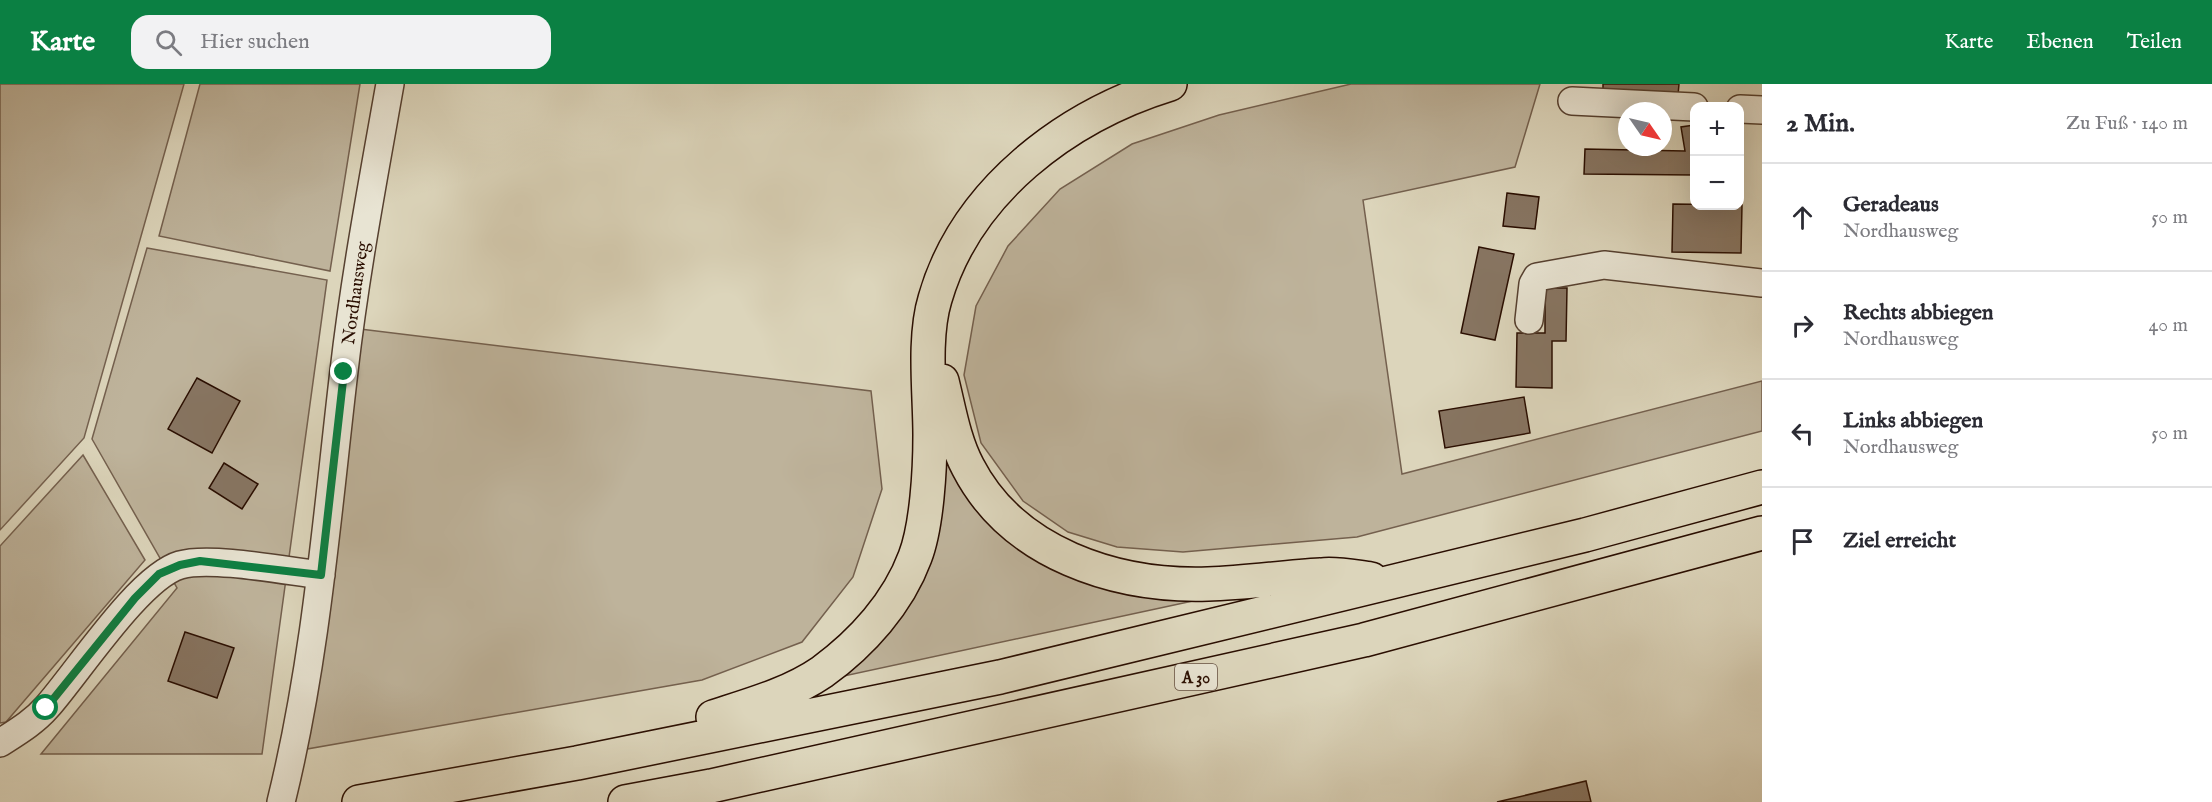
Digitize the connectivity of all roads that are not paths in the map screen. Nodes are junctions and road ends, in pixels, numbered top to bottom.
1 (390, 84) edge
2 (1170, 84) edge
3 (1572, 101) dead end
4 (1690, 107) edge
5 (1744, 109) edge
6 (1762, 110) edge
7 (1762, 283) edge
8 (1529, 320) dead end
9 (930, 335) junction
10 (1762, 487) edge
11 (1762, 533) edge
12 (321, 575) junction
13 (1398, 581) junction
14 (0, 743) edge
15 (577, 763) junction
16 (281, 802) edge
17 (359, 802) edge
18 (625, 802) edge

1 - 12 street, Nordhausweg
2 - 9 highway
3 - 4 street
5 - 6 street
7 - 8 street
9 - 13 highway
9 - 15 highway
10 - 13 highway
11 - 18 highway, A 30
12 - 14 street
12 - 16 street, Nordhausweg
13 - 15 highway
15 - 17 highway

